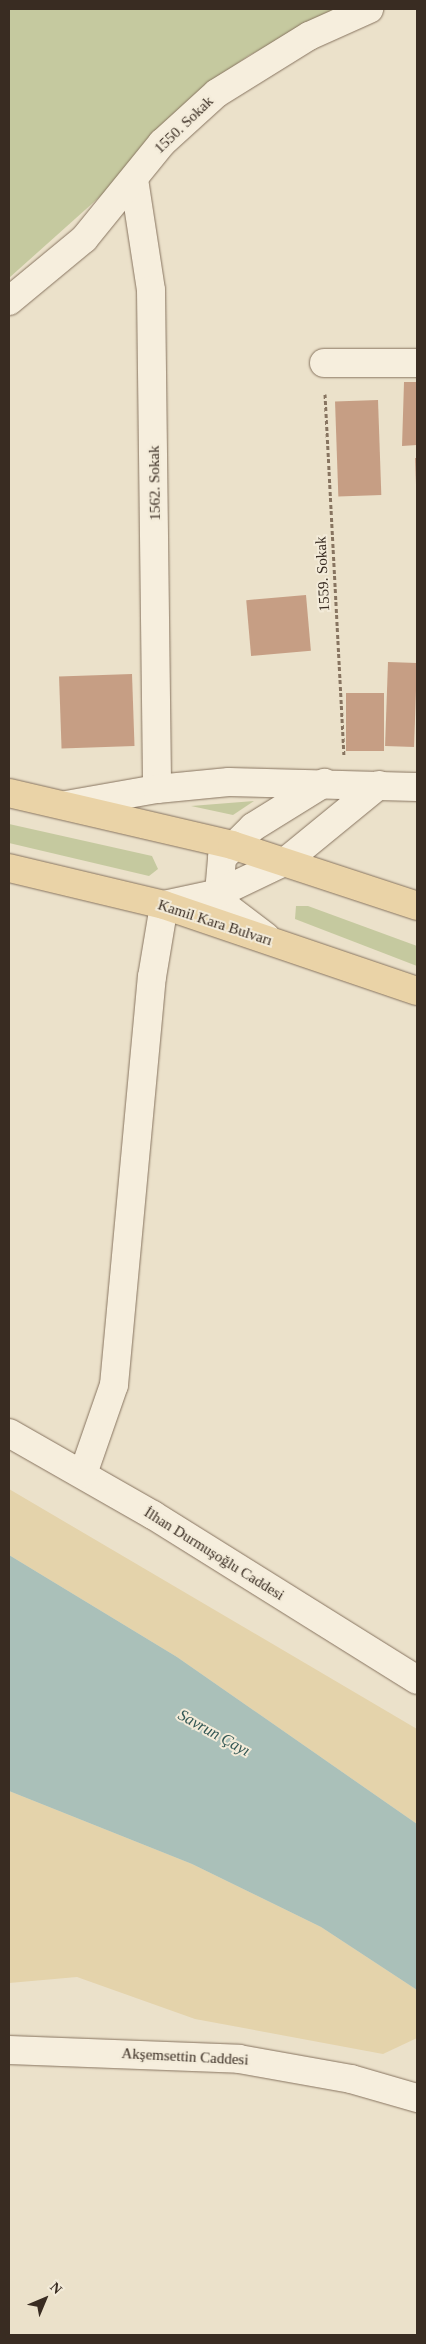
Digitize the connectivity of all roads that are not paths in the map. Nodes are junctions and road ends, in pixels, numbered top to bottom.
1 (369, 9) edge
2 (134, 179) junction
3 (9, 301) edge
4 (324, 363) road end
5 (417, 363) edge
6 (334, 783) junction
7 (379, 786) junction
8 (417, 787) edge
9 (157, 788) junction
10 (9, 793) edge
11 (66, 805) junction
12 (232, 845) junction
13 (286, 861) junction
14 (9, 868) edge
15 (219, 893) junction
16 (164, 905) junction
17 (417, 906) edge
18 (270, 940) junction
19 (417, 991) edge
20 (9, 1433) edge
21 (83, 1474) junction
22 (417, 1680) edge
23 (9, 2050) edge
24 (417, 2098) edge

1 - 2 street, 1550. Sokak
2 - 3 street, 1550. Sokak
2 - 9 street, 1562. Sokak
4 - 5 street
6 - 7 street
6 - 9 street
6 - 12 street
7 - 8 street
7 - 13 street
9 - 11 street
10 - 11 main road
11 - 12 main road
12 - 13 main road
12 - 15 street
13 - 15 street
13 - 17 main road
14 - 16 main road, Kamil Kara Bulvarı
15 - 16 street
15 - 18 street
16 - 18 main road, Kamil Kara Bulvarı
16 - 21 street
18 - 19 main road, Kamil Kara Bulvarı
20 - 21 street, İlhan Durmuşoğlu Caddesi
21 - 22 street, İlhan Durmuşoğlu Caddesi
23 - 24 street, Akşemsettin Caddesi

